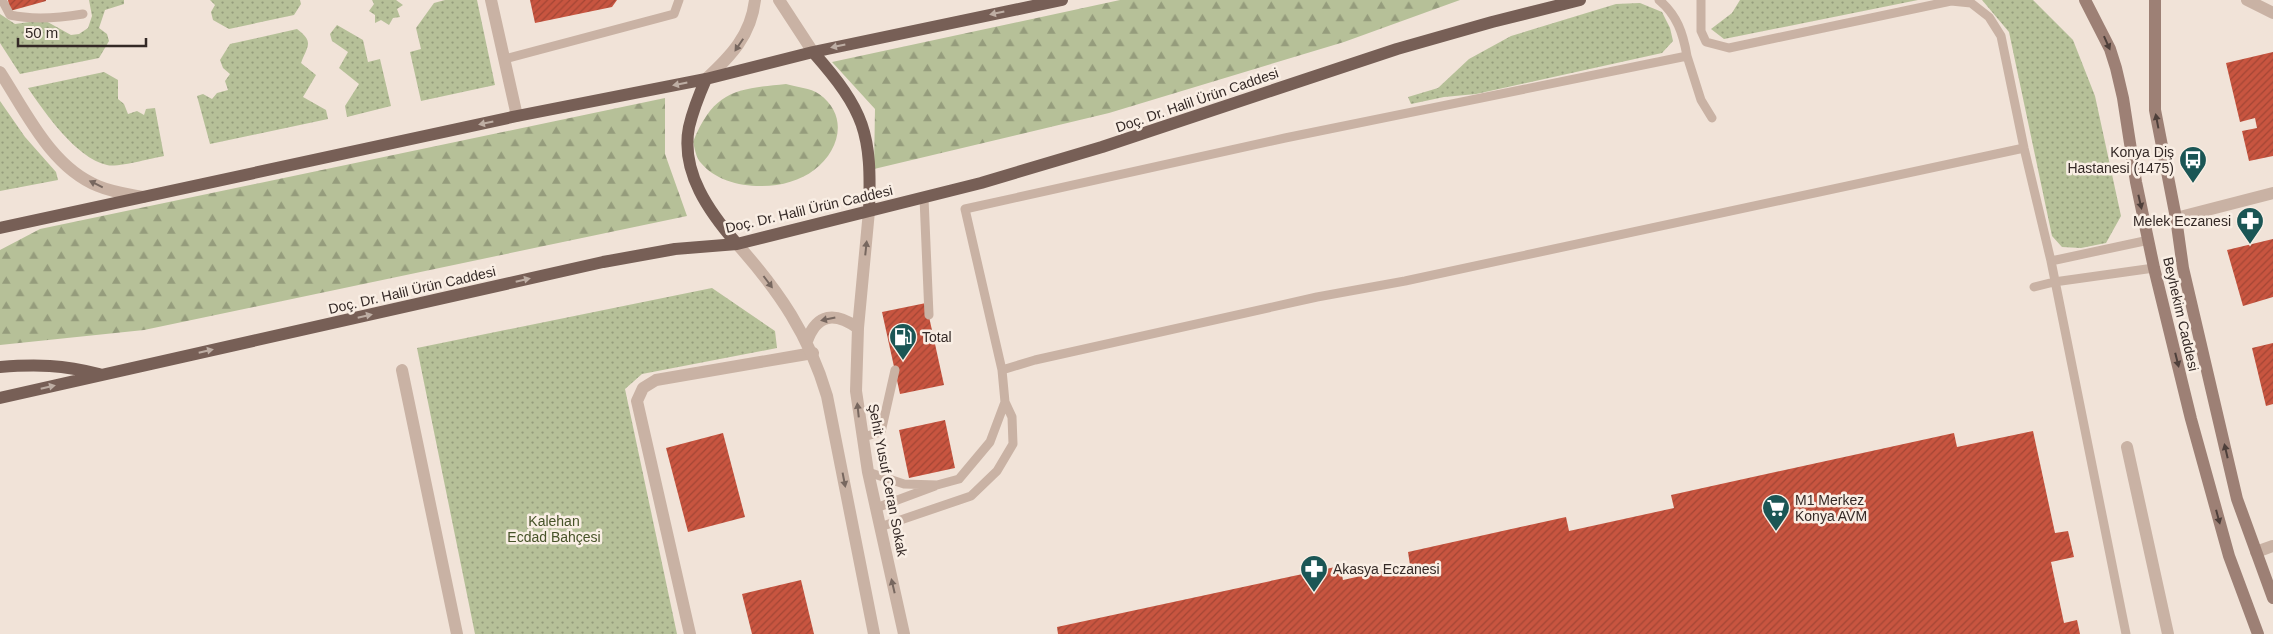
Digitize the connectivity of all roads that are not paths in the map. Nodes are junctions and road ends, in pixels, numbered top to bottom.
1 (2, 0) edge
2 (491, 0) edge
3 (680, 0) edge
4 (755, 0) edge
5 (779, 0) edge
6 (1062, 0) edge
7 (1580, 0) edge
8 (1659, 0) edge
9 (1701, 0) edge
10 (2155, 0) edge
11 (2247, 0) edge
12 (2088, 2) edge
13 (2273, 13) edge
14 (83, 14) dead end
15 (814, 52) junction
16 (1687, 56) junction
17 (505, 59) junction
18 (0, 72) edge
19 (706, 79) junction
20 (517, 116) junction
21 (1712, 118) dead end
22 (2024, 148) junction
23 (2273, 193) edge
24 (142, 197) junction
25 (924, 198) junction
26 (869, 211) junction
27 (2176, 218) junction
28 (0, 228) edge
29 (2149, 240) junction
30 (737, 244) junction
31 (2051, 261) junction
32 (2154, 268) junction
33 (2054, 282) junction
34 (2034, 287) dead end
35 (929, 315) dead end
36 (858, 328) junction
37 (808, 341) junction
38 (813, 354) junction
39 (0, 368) edge
40 (402, 370) dead end
41 (895, 370) dead end
42 (1002, 370) junction
43 (101, 375) junction
44 (0, 398) edge
45 (1005, 402) junction
46 (863, 437) junction
47 (2127, 447) dead end
48 (868, 472) junction
49 (937, 485) junction
50 (876, 508) junction
51 (880, 528) junction
52 (2273, 546) edge
53 (2256, 552) junction
54 (2273, 598) edge
55 (456, 634) edge
56 (690, 634) edge
57 (874, 634) edge
58 (904, 634) edge
59 (2126, 634) edge
60 (2168, 634) edge
61 (2258, 634) edge

1 - 14 lane
2 - 17 street
3 - 17 lane
4 -> 19 street
5 - 15 street
6 -> 15 main road
7 - 25 main road, Doç. Dr. Halil Ürün Caddesi
8 - 16 lane
9 - 22 lane
27 -> 10 main road, Beyhekim Caddesi
11 - 13 street
12 -> 29 main road, Beyhekim Caddesi
15 - 19 main road
15 - 26 main road
16 - 21 lane
16 - 42 lane
17 - 20 street
24 -> 18 street
19 -> 20 main road
19 - 30 main road
20 -> 24 main road
22 - 31 lane
22 - 42 lane
23 - 27 street
24 - 28 main road
25 - 26 main road, Doç. Dr. Halil Ürün Caddesi
25 - 35 lane
26 - 30 main road, Doç. Dr. Halil Ürün Caddesi
36 -> 26 street, Şehit Yusuf Ceran Sokak
53 -> 27 main road, Beyhekim Caddesi
29 - 31 lane
29 - 32 main road, Beyhekim Caddesi
30 -> 37 street
43 -> 30 main road, Doç. Dr. Halil Ürün Caddesi
31 - 33 lane
32 - 33 lane
32 -> 61 main road, Beyhekim Caddesi
33 - 34 lane
33 - 59 lane
36 -> 37 street
46 -> 36 street, Şehit Yusuf Ceran Sokak
37 - 38 street
38 - 56 street
38 -> 57 street
39 - 43 main road
40 - 55 street
41 - 46 lane
42 - 45 lane
44 -> 43 main road, Doç. Dr. Halil Ürün Caddesi
45 - 49 lane
45 - 51 lane
46 - 48 street, Şehit Yusuf Ceran Sokak
47 - 60 street
48 - 49 lane
48 - 50 street, Şehit Yusuf Ceran Sokak
49 - 50 lane
50 - 51 street, Şehit Yusuf Ceran Sokak
58 -> 51 street, Şehit Yusuf Ceran Sokak
52 - 53 street
53 - 54 main road, Beyhekim Caddesi

